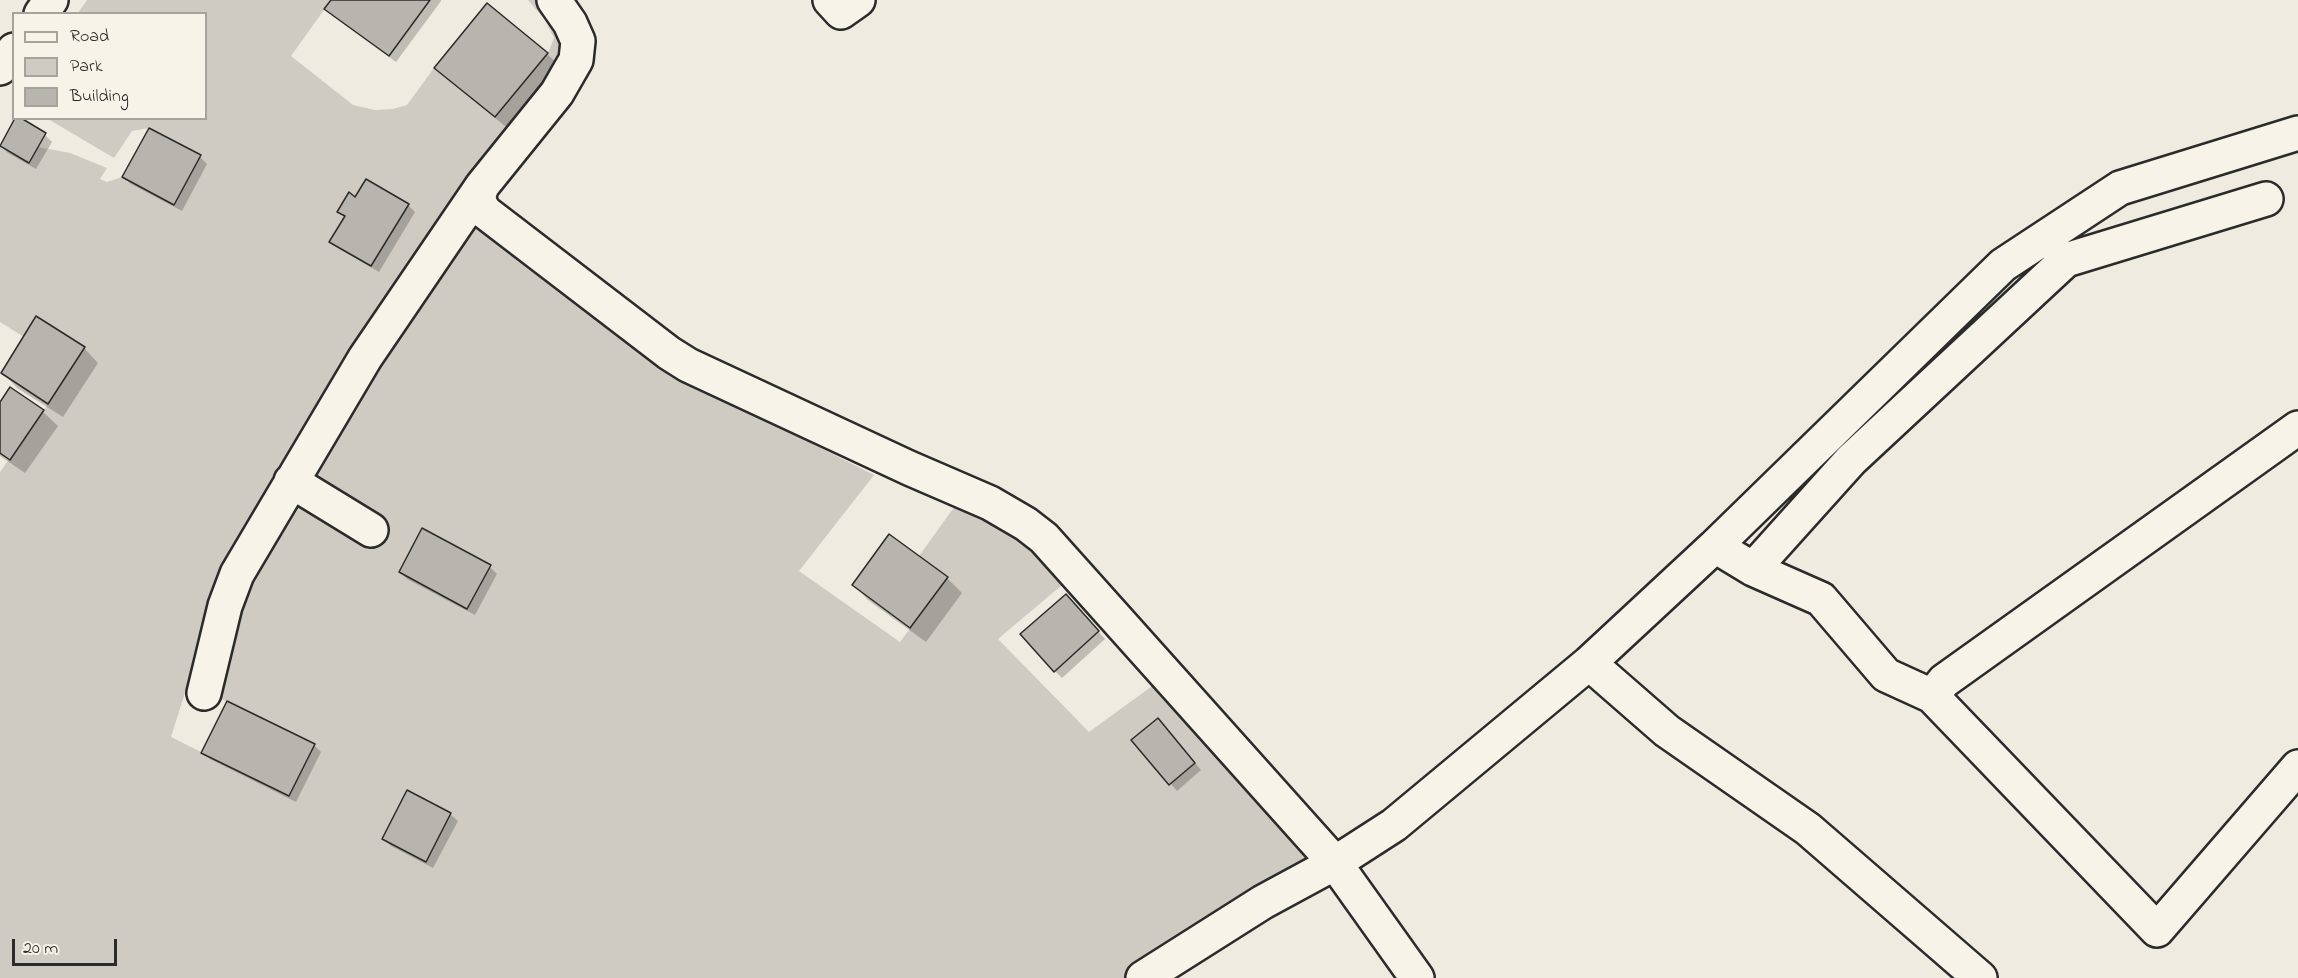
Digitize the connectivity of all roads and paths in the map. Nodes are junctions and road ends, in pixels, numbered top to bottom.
1 (554, 0) edge
2 (830, 0) edge
3 (858, 0) edge
4 (12, 53) edge
5 (0, 68) edge
6 (2298, 133) edge
7 (482, 186) junction
8 (2266, 199) dead end
9 (2298, 428) edge
10 (291, 481) junction
11 (371, 530) dead end
12 (1715, 546) junction
13 (1753, 569) junction
14 (1589, 663) junction
15 (204, 693) dead end
16 (1932, 696) junction
17 (2298, 767) edge
18 (1335, 863) junction
19 (1143, 978) edge
20 (1417, 978) edge
21 (1980, 978) edge

1 - 7 street
2 - 3 street
4 - 5 street
6 - 12 street
7 - 10 street
7 - 18 street
8 - 13 street
9 - 16 street
10 - 11 street
10 - 15 street
12 - 13 street
12 - 14 street
13 - 16 street
14 - 18 street
14 - 21 street
16 - 17 street
18 - 19 street
18 - 20 street

